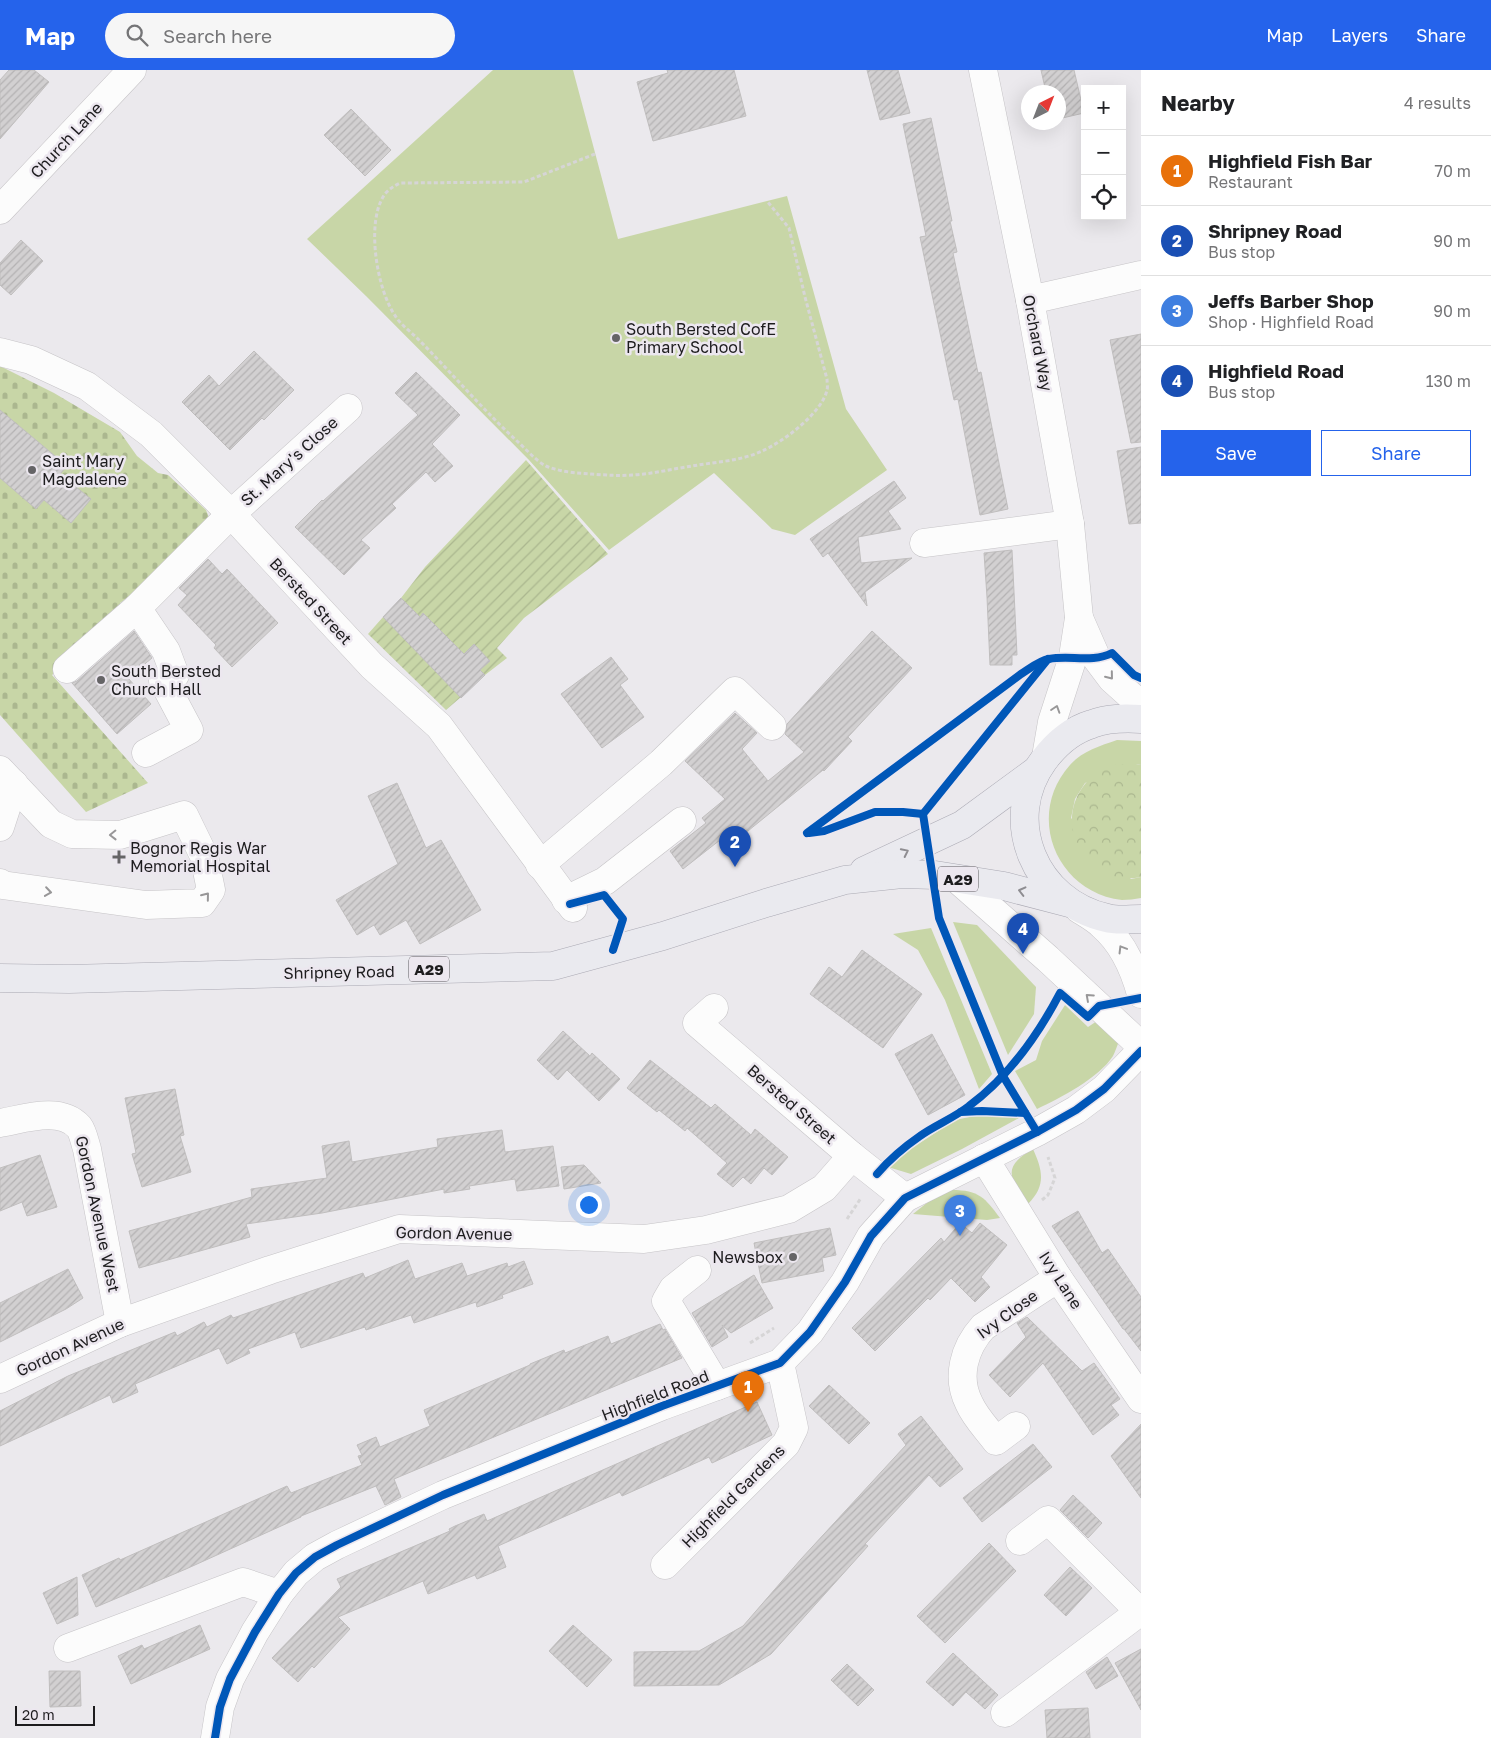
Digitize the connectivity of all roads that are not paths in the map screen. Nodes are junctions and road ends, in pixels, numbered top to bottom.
1 (132, 70) edge
2 (983, 70) edge
3 (0, 210) edge
4 (1141, 275) edge
5 (1030, 300) junction
6 (0, 352) edge
7 (348, 408) dead end
8 (231, 514) junction
9 (1070, 524) junction
10 (924, 543) dead end
11 (137, 608) junction
12 (1079, 618) junction
13 (67, 669) dead end
14 (1141, 705) edge
15 (1141, 719) edge
16 (772, 726) dead end
17 (146, 753) dead end
18 (1041, 764) junction
19 (7, 777) edge
20 (682, 820) dead end
21 (0, 827) edge
22 (540, 865) junction
23 (957, 879) junction
24 (845, 880) junction
25 (0, 883) edge
26 (1073, 905) junction
27 (1141, 919) edge
28 (0, 978) edge
29 (1141, 994) edge
30 (714, 1008) dead end
31 (1141, 1008) edge
32 (1139, 1052) edge
33 (0, 1123) edge
34 (852, 1156) junction
35 (984, 1158) junction
36 (905, 1198) junction
37 (697, 1270) dead end
38 (1058, 1278) junction
39 (120, 1323) junction
40 (780, 1363) junction
41 (0, 1379) edge
42 (717, 1386) junction
43 (1141, 1399) edge
44 (1016, 1426) dead end
45 (1020, 1541) dead end
46 (665, 1565) dead end
47 (279, 1594) junction
48 (1141, 1612) edge
49 (68, 1648) dead end
50 (1005, 1713) dead end
51 (215, 1734) edge

1 - 3 street, Church Lane
2 - 5 street, Orchard Way
4 - 5 street
5 - 9 street, Orchard Way
6 - 8 street, Bersted Street
7 - 8 street, St. Mary's Close
8 - 11 street, St. Mary's Close
8 - 22 street, Bersted Street
9 - 10 street
9 - 12 street, Orchard Way
11 - 13 street, St. Mary's Close
11 - 17 street
12 -> 14 street
18 -> 12 street
15 - 18 main road, Shripney Road
16 - 22 street
24 -> 18 main road, Shripney Road / A29
18 - 26 main road, Shripney Road
19 - 21 street
25 -> 19 street
20 - 22 street, Bersted Street
23 - 24 main road, Shripney Road / A29
26 -> 23 main road, Shripney Road / A29
32 -> 23 street
24 - 28 main road, Shripney Road / A29
26 - 27 main road, Shripney Road
29 -> 26 street
30 - 34 street, Bersted Street
31 - 32 street
32 - 35 street, Highfield Road
33 - 39 street, Gordon Avenue West
34 - 36 street, Bersted Street
34 - 39 street, Gordon Avenue
35 - 36 street, Highfield Road
35 - 38 street, Ivy Lane
36 - 40 street, Highfield Road
37 - 42 street
38 - 43 street, Ivy Lane
38 - 44 street, Ivy Close
39 - 41 street, Gordon Avenue
40 - 42 street, Highfield Road
40 - 46 street, Highfield Gardens
42 - 47 street, Highfield Road
45 - 48 street
47 - 49 street
47 - 51 street, Highfield Road
48 - 50 street

